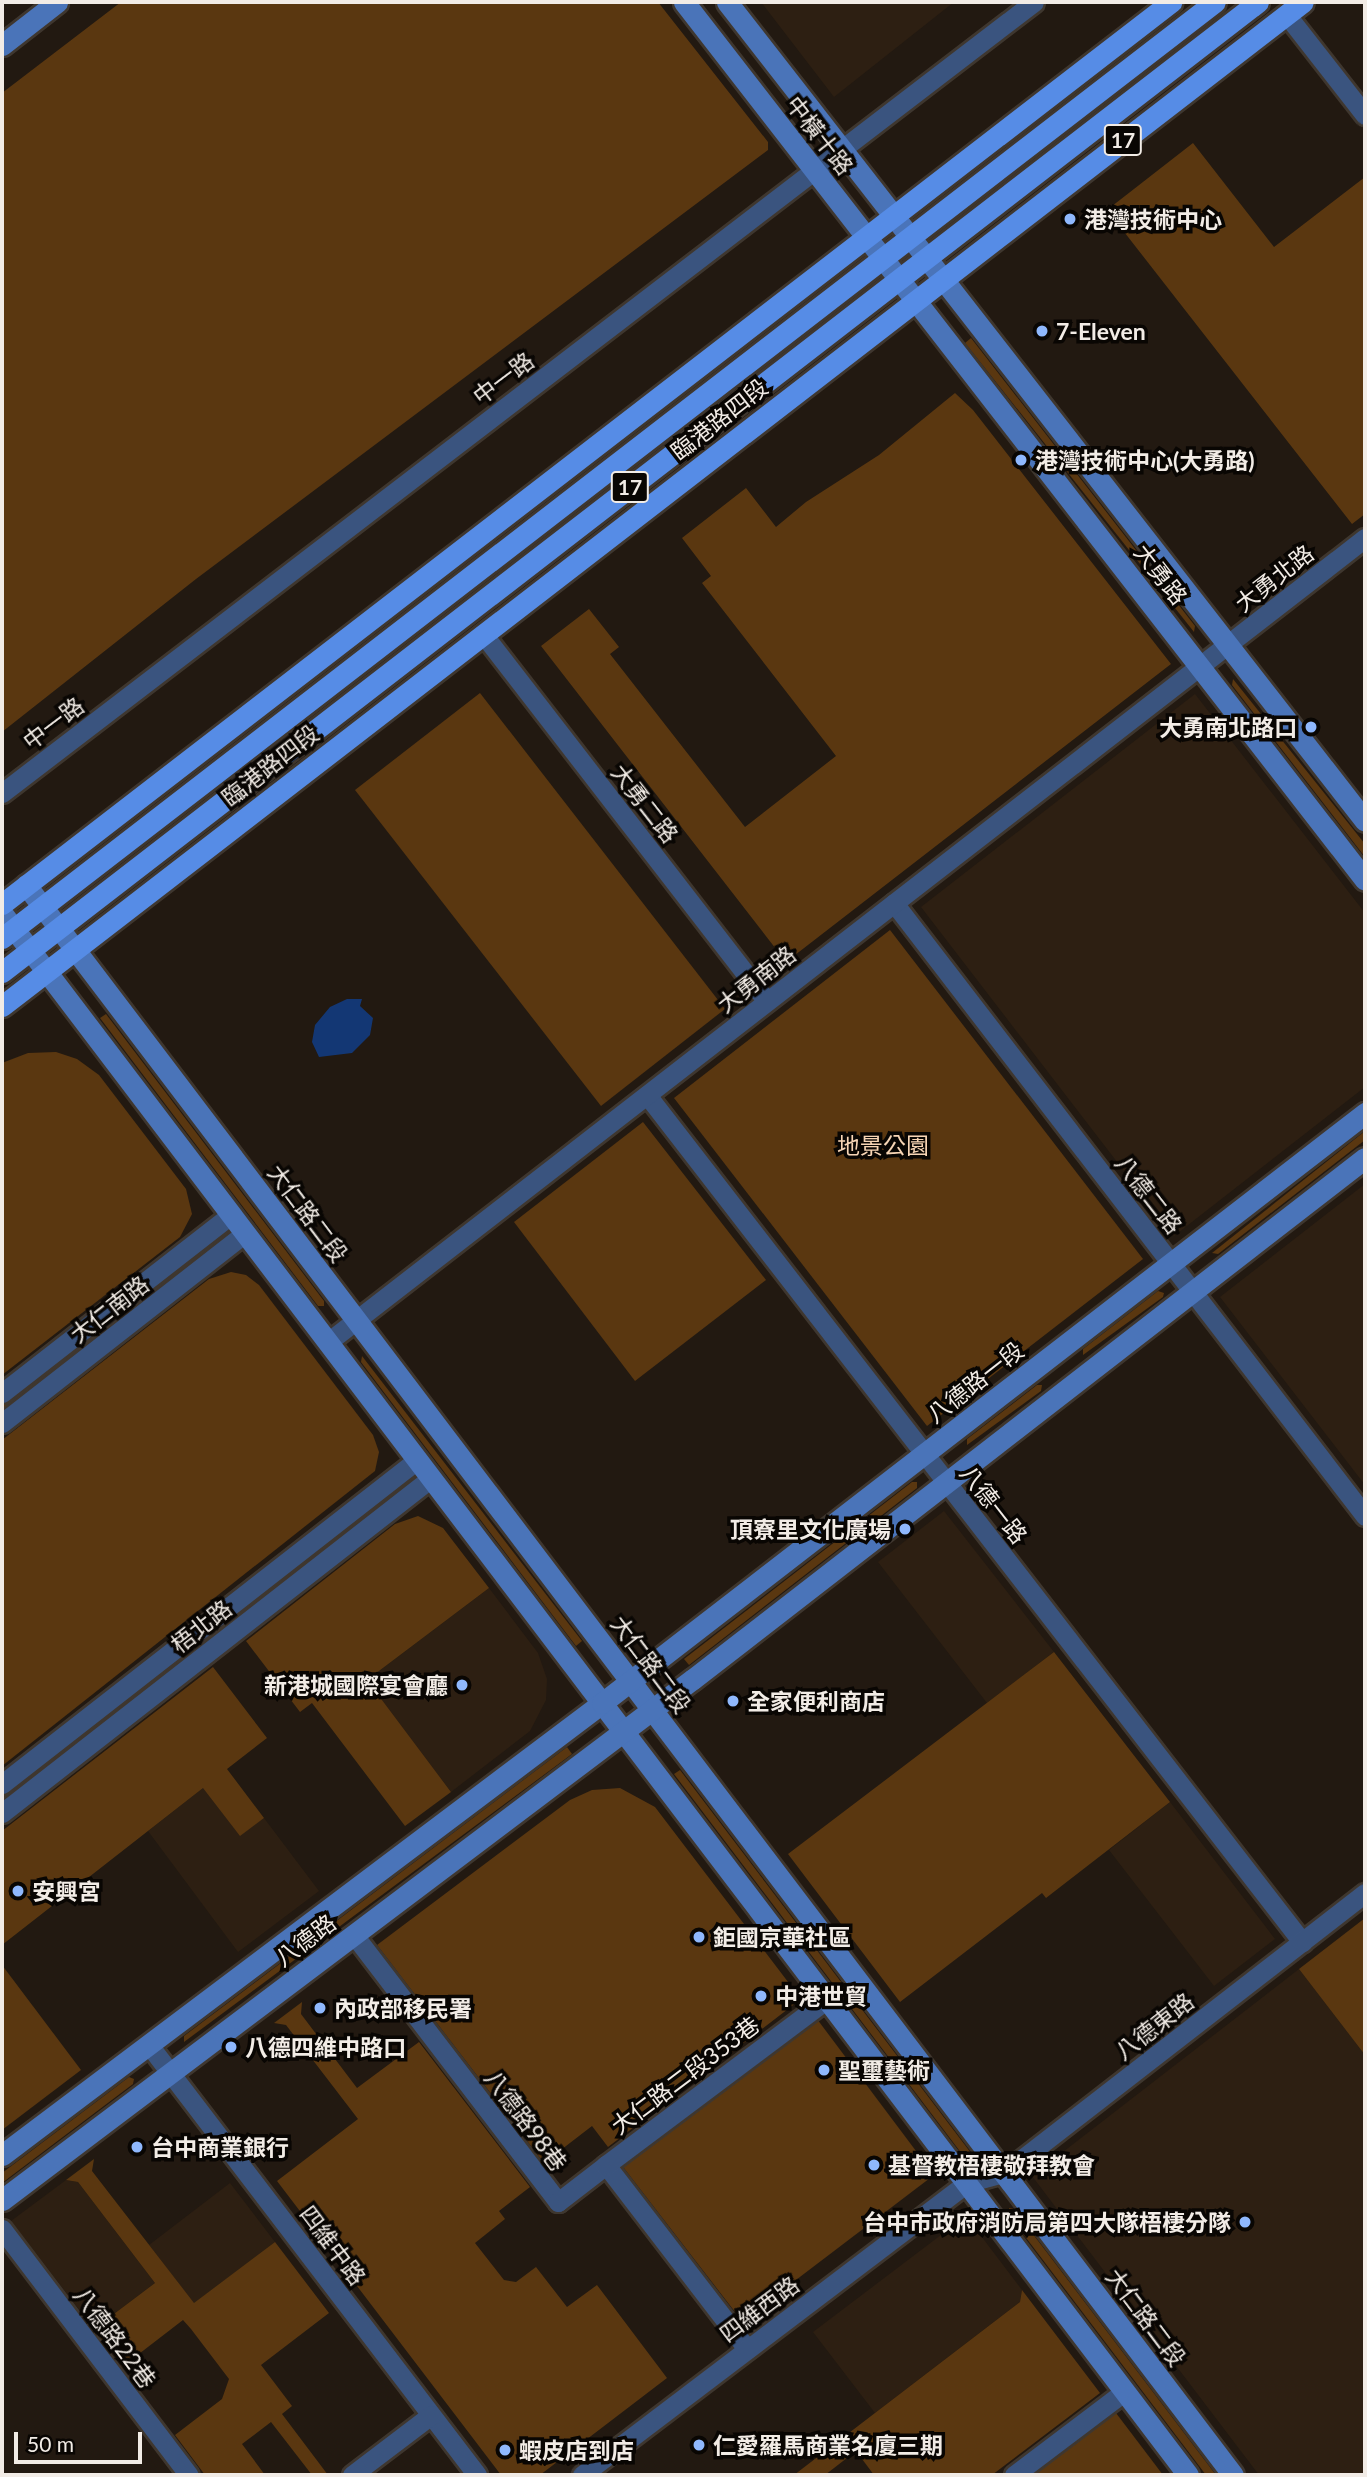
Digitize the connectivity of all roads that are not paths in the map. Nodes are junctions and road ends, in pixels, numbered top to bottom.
1 (57, 2) edge
2 (684, 2) edge
3 (727, 2) edge
4 (1034, 2) edge
5 (1171, 2) edge
6 (1214, 2) edge
7 (1258, 2) edge
8 (1294, 8) edge
9 (2, 44) edge
10 (1365, 115) edge
11 (841, 150) junction
12 (814, 171) junction
13 (892, 216) junction
14 (865, 237) junction
15 (909, 237) junction
16 (926, 258) junction
17 (881, 259) junction
18 (943, 279) junction
19 (898, 280) junction
20 (915, 301) junction
21 (1365, 538) edge
22 (483, 634) junction
23 (1214, 656) junction
24 (2, 793) edge
25 (1364, 818) edge
26 (1365, 880) edge
27 (26, 885) junction
28 (894, 903) junction
29 (2, 904) edge
30 (42, 906) junction
31 (6, 926) edge
32 (58, 928) junction
33 (75, 949) junction
34 (30, 950) junction
35 (46, 971) junction
36 (2, 972) edge
37 (767, 1001) junction
38 (2, 1006) edge
39 (647, 1095) junction
40 (1365, 1113) edge
41 (1365, 1158) edge
42 (231, 1215) junction
43 (245, 1233) junction
44 (1171, 1263) junction
45 (1193, 1292) junction
46 (356, 1320) junction
47 (328, 1342) junction
48 (1051, 1356) junction
49 (1073, 1384) junction
50 (2, 1393) edge
51 (2, 1423) edge
52 (925, 1454) junction
53 (417, 1460) junction
54 (431, 1478) junction
55 (947, 1483) junction
56 (1365, 1516) edge
57 (617, 1692) junction
58 (638, 1721) junction
59 (2, 1784) edge
60 (2, 1813) edge
61 (1365, 1894) edge
62 (354, 1935) junction
63 (1302, 1942) junction
64 (827, 1999) junction
65 (149, 2045) junction
66 (171, 2073) junction
67 (2, 2155) edge
68 (606, 2165) junction
69 (1004, 2173) junction
70 (966, 2182) junction
71 (2, 2200) edge
72 (2, 2229) edge
73 (747, 2349) junction
74 (1125, 2391) junction
75 (431, 2415) junction
76 (189, 2475) edge
77 (352, 2475) edge
78 (477, 2475) edge
79 (582, 2475) edge
80 (1014, 2475) edge
81 (1188, 2475) edge
82 (1233, 2475) edge

1 - 9 street
2 - 12 street, 中橫十路
3 - 11 street, 中橫十路
4 - 11 street, 中一路
5 - 13 main road, 17
6 - 15 main road, 臨港路四段 / 17
7 - 16 main road, 臨港路四段 / 17
8 - 10 street
8 - 18 main road, 臨港路四段 / 17
11 - 12 street, 中一路
11 - 13 street, 中橫十路
12 - 14 street, 中橫十路
12 - 24 street, 中一路
13 - 14 main road, 17
13 - 15 street, 中橫十路
14 - 17 street, 中橫十路
14 - 27 main road, 17
15 - 16 street, 中橫十路
15 - 17 main road, 臨港路四段 / 17
16 - 18 street, 中橫十路
16 - 19 main road, 臨港路四段 / 17
17 - 19 street, 中橫十路
17 - 30 main road, 臨港路四段 / 17
18 - 20 main road, 臨港路四段 / 17
18 - 23 street, 大勇路
19 - 20 street, 中橫十路
19 - 32 main road, 臨港路四段 / 17
20 - 22 main road, 臨港路四段 / 17
20 - 23 street, 大勇路
21 - 23 street, 大勇北路
22 - 33 main road, 臨港路四段 / 17
22 - 37 street, 大勇二路
23 - 25 street, 大勇路
23 - 26 street, 大勇路
23 - 28 street, 大勇南路
27 - 29 main road, 17
27 - 30 street, 大仁路二段
28 - 37 street, 大勇南路
28 - 44 street, 八德二路
30 - 31 main road, 臨港路四段 / 17
30 - 32 street, 大仁路二段
31 - 34 street, 大仁路二段
32 - 33 street, 大仁路二段
32 - 34 main road, 臨港路四段 / 17
33 - 35 main road, 臨港路四段 / 17
33 - 46 street, 大仁路二段
34 - 35 street, 大仁路二段
34 - 36 main road, 臨港路四段 / 17
35 - 38 main road, 臨港路四段 / 17
35 - 42 street, 大仁路二段
37 - 39 street, 大勇南路
39 - 46 street, 大勇南路
39 - 52 street, 八德一路
40 - 44 street, 八德路一段
41 - 45 street
42 - 43 street, 大仁路二段
42 - 50 street, 大仁南路
43 - 47 street, 大仁路二段
43 - 51 street, 大仁南路
44 - 45 street, 八德二路
44 - 48 street, 八德路一段
45 - 49 street
45 - 56 street, 八德二路
46 - 47 street, 大勇南路
46 - 57 street, 大仁路二段
47 - 53 street, 大仁路二段
48 - 49 street
48 - 52 street, 八德路一段
49 - 55 street
52 - 55 street, 八德一路
52 - 57 street, 八德路一段
53 - 54 street, 大仁路二段
53 - 59 street, 梧北路
54 - 57 street, 大仁路二段
54 - 60 street, 梧北路
55 - 58 street
55 - 63 street, 八德一路
57 - 58 street, 大仁路二段
57 - 58 street, 大仁路二段
57 - 65 street, 八德路
58 - 62 street, 八德路
58 - 64 street, 大仁路二段
58 - 69 street, 大仁路二段
61 - 63 street, 八德東路
62 - 66 street, 八德路
62 - 68 street, 八德路98巷
63 - 69 street, 八德東路
64 - 68 street, 大仁路二段353巷
64 - 70 street, 大仁路二段
65 - 66 street, 四維中路
65 - 67 street, 八德路
66 - 71 street, 八德路
66 - 75 street, 四維中路
68 - 73 street, 八德路98巷
69 - 70 street, 八德東路
69 - 82 street, 大仁路二段
70 - 73 street, 四維西路
70 - 74 street, 大仁路二段
72 - 76 street, 八德路22巷
73 - 79 street, 四維西路
74 - 80 street
74 - 81 street, 大仁路二段
75 - 77 street
75 - 78 street, 四維中路

